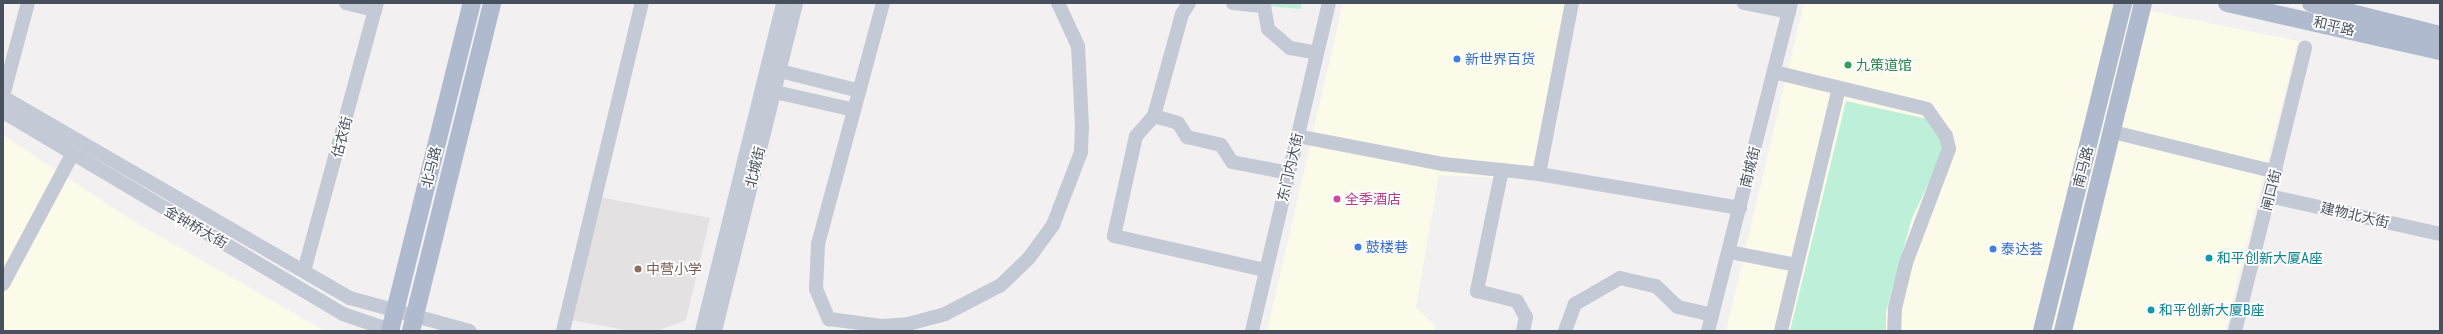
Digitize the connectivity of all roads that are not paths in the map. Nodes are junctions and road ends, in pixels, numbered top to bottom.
1 (28, 3) edge
2 (346, 3) edge
3 (472, 3) edge
4 (492, 3) edge
5 (642, 3) edge
6 (783, 3) edge
7 (796, 3) edge
8 (883, 3) edge
9 (1058, 3) edge
10 (1189, 3) edge
11 (1233, 3) edge
12 (1329, 3) edge
13 (1572, 3) edge
14 (1744, 3) edge
15 (2123, 3) edge
16 (2143, 3) edge
17 (2227, 3) edge
18 (2312, 3) edge
19 (376, 6) edge
20 (1790, 7) edge
21 (2440, 35) edge
22 (2305, 48) dead end
23 (2440, 52) edge
24 (1317, 53) junction
25 (780, 71) junction
26 (1774, 72) junction
27 (1839, 88) junction
28 (860, 91) junction
29 (775, 92) junction
30 (3, 96) edge
31 (854, 110) junction
32 (3, 112) edge
33 (1154, 116) junction
34 (2113, 132) junction
35 (1297, 136) junction
36 (72, 154) junction
37 (1502, 170) junction
38 (2276, 172) junction
39 (1288, 173) junction
40 (1539, 174) junction
41 (2269, 196) junction
42 (1740, 208) junction
43 (2440, 234) edge
44 (1730, 252) junction
45 (1796, 265) junction
46 (1266, 270) junction
47 (304, 271) junction
48 (3, 284) edge
49 (395, 312) junction
50 (1712, 315) junction
51 (412, 324) edge
52 (391, 331) edge
53 (470, 331) edge
54 (562, 331) edge
55 (702, 331) edge
56 (715, 331) edge
57 (1252, 331) edge
58 (1523, 331) edge
59 (1565, 331) edge
60 (1708, 331) edge
61 (1781, 331) edge
62 (1894, 331) edge
63 (2042, 331) edge
64 (2063, 331) edge
65 (2236, 331) edge

1 - 30 street
2 - 19 street
3 - 49 main road, 北马路
4 - 51 main road, 北马路
5 - 54 street
6 - 55 street, 北城街
7 - 25 street, 北城街
8 - 28 street
9 - 31 street
10 - 33 street
11 - 24 street
12 - 24 street, 东门内大街
13 - 40 street
14 - 20 street
15 - 63 main road, 南马路
16 - 34 main road, 南马路
17 - 23 main road, 和平路
18 - 21 main road, 和平路
19 - 47 street, 估衣街
20 - 26 street, 南城街
22 - 38 street, 闸口街
24 - 35 street, 东门内大街
25 - 28 street
25 - 29 street, 北城街
26 - 27 street
26 - 42 street, 南城街
27 - 45 street
27 - 62 street
28 - 31 street
29 - 31 street
29 - 56 street, 北城街
30 - 47 street, 金钟桥大街
32 - 36 street, 金钟桥大街
33 - 39 street
33 - 46 street
34 - 38 street
34 - 64 main road, 南马路
35 - 37 street
35 - 39 street, 东门内大街
36 - 48 street
36 - 52 street, 金钟桥大街
37 - 40 street
37 - 58 street
38 - 41 street, 闸口街
39 - 46 street, 东门内大街
40 - 42 street
41 - 43 street, 建物北大街
41 - 65 street, 闸口街
42 - 44 street, 南城街
44 - 45 street
44 - 50 street, 南城街
45 - 61 street
46 - 57 street, 东门内大街
47 - 49 street, 金钟桥大街
49 - 51 street, 金钟桥大街
49 - 52 main road, 北马路
50 - 59 street
50 - 60 street, 南城街
51 - 53 street, 金钟桥大街

